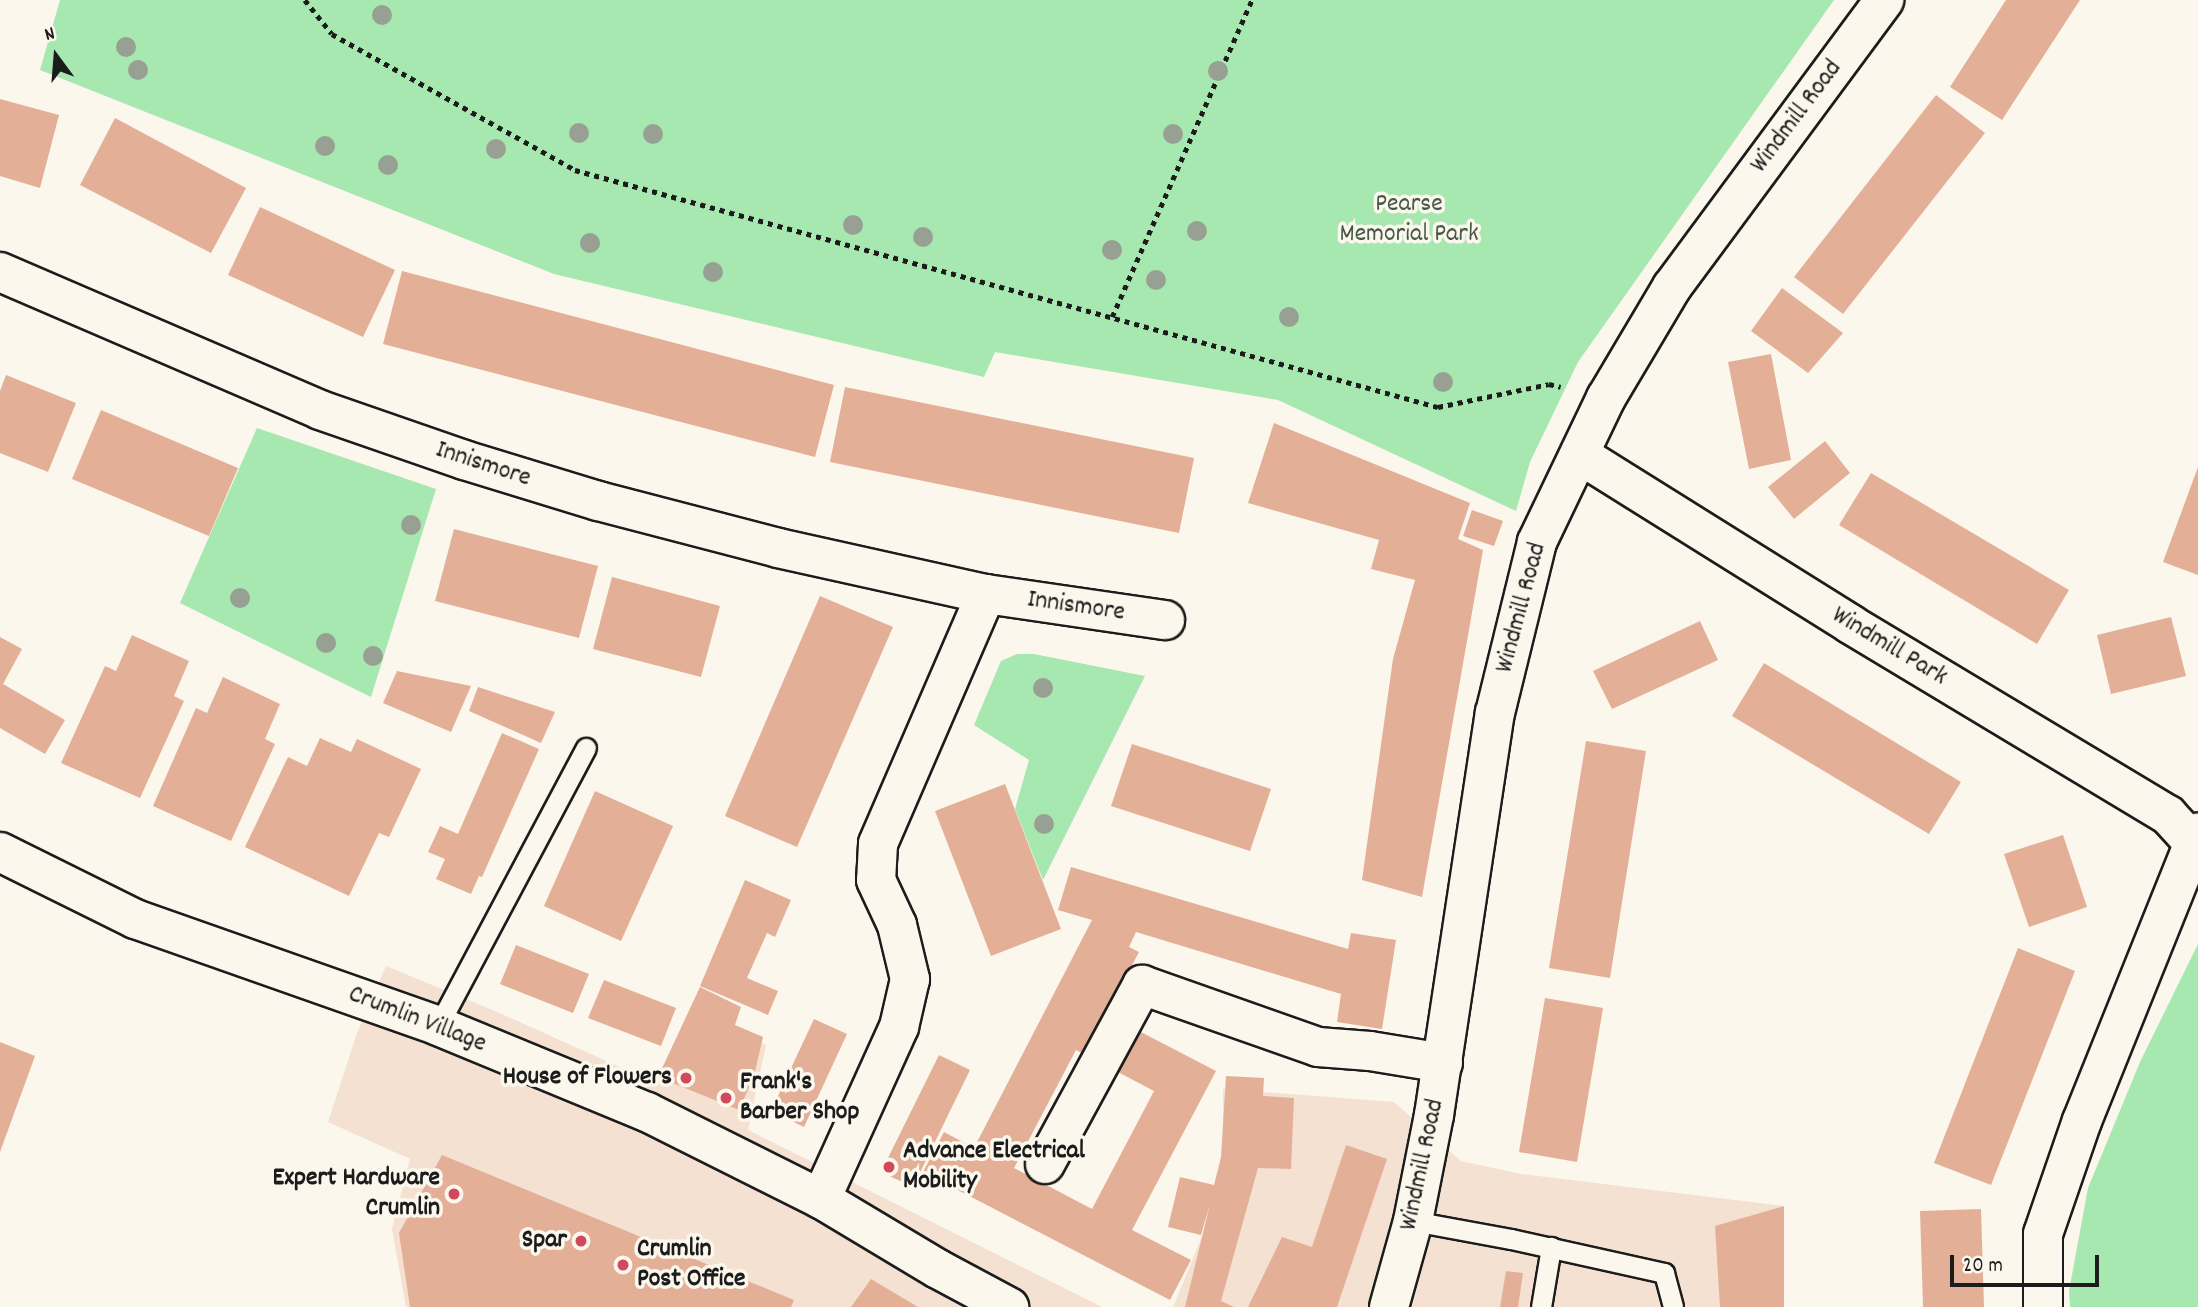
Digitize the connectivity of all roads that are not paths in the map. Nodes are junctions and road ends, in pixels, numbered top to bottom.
1 (1884, 0) edge
2 (0, 272) edge
3 (1580, 455) junction
4 (986, 594) junction
5 (1165, 620) dead end
6 (586, 748) dead end
7 (2196, 841) edge
8 (0, 852) edge
9 (438, 1026) junction
10 (1443, 1063) junction
11 (1045, 1164) dead end
12 (821, 1199) junction
13 (1413, 1221) junction
14 (1551, 1247) junction
15 (1009, 1307) edge
16 (1389, 1307) edge
17 (1541, 1307) edge
18 (1673, 1307) edge
19 (2043, 1307) edge

1 - 3 street, Windmill Road
2 - 4 street, Innismore
3 - 7 street, Windmill Park
3 - 10 street, Windmill Road
4 - 5 street, Innismore
4 - 12 street
6 - 9 lane
7 - 19 street, Windmill Park
8 - 9 street, Crumlin Village
9 - 12 street, Crumlin Village
10 - 11 street
10 - 13 street, Windmill Road
12 - 15 street, Crumlin Village
13 - 14 lane
13 - 16 street, Windmill Road
14 - 17 lane
14 - 18 lane

